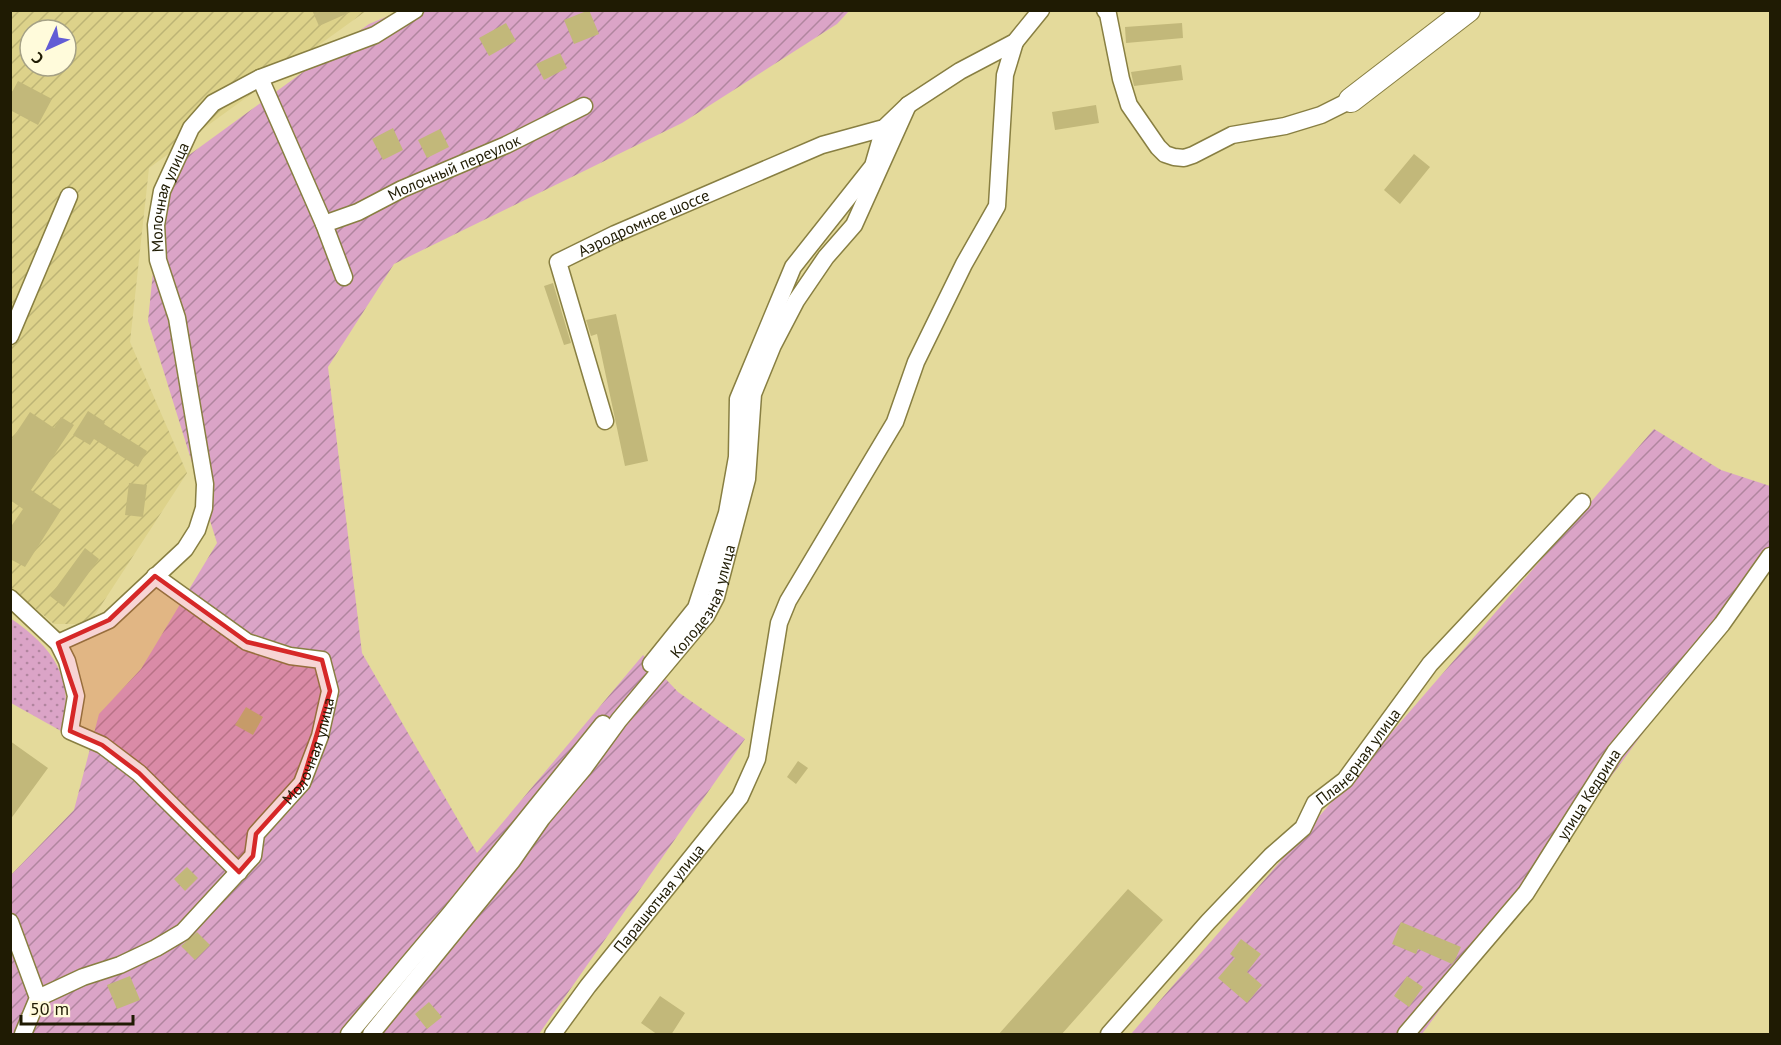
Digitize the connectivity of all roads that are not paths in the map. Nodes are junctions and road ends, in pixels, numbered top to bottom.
1 (416, 10) edge
2 (1041, 10) edge
3 (1105, 10) edge
4 (1468, 10) edge
5 (1015, 42) junction
6 (260, 78) junction
7 (1351, 100) joint
8 (908, 105) junction
9 (584, 106) dead end
10 (884, 128) junction
11 (69, 196) dead end
12 (324, 224) junction
13 (344, 277) dead end
14 (10, 336) edge
15 (605, 421) dead end
16 (1582, 502) dead end
17 (1770, 556) edge
18 (155, 576) junction
19 (10, 598) edge
20 (58, 643) junction
21 (239, 872) junction
22 (10, 922) edge
23 (38, 998) junction
24 (23, 1035) edge
25 (350, 1035) edge
26 (371, 1035) edge
27 (554, 1035) edge
28 (1109, 1035) edge
29 (1406, 1035) edge

1 - 6 street, Молочная улица
2 - 5 street, Аэродромное шоссе
3 - 7 street
4 - 7 street
5 - 8 street, Аэродромное шоссе
5 - 27 street, Парашютная улица
6 - 12 street
6 - 18 street, Молочная улица
8 - 10 street, Аэродромное шоссе
8 - 26 street, Колодезная улица
9 - 12 street, Молочный переулок
10 - 15 street, Аэродромное шоссе
10 - 25 street, Колодезная улица
11 - 14 street
12 - 13 street
16 - 28 street, Планерная улица
17 - 29 street, улица Кедрина
18 - 20 street, Молочная улица
18 - 21 street, Молочная улица
19 - 20 street
20 - 21 street
21 - 23 street, Молочная улица
22 - 23 street
23 - 24 street

